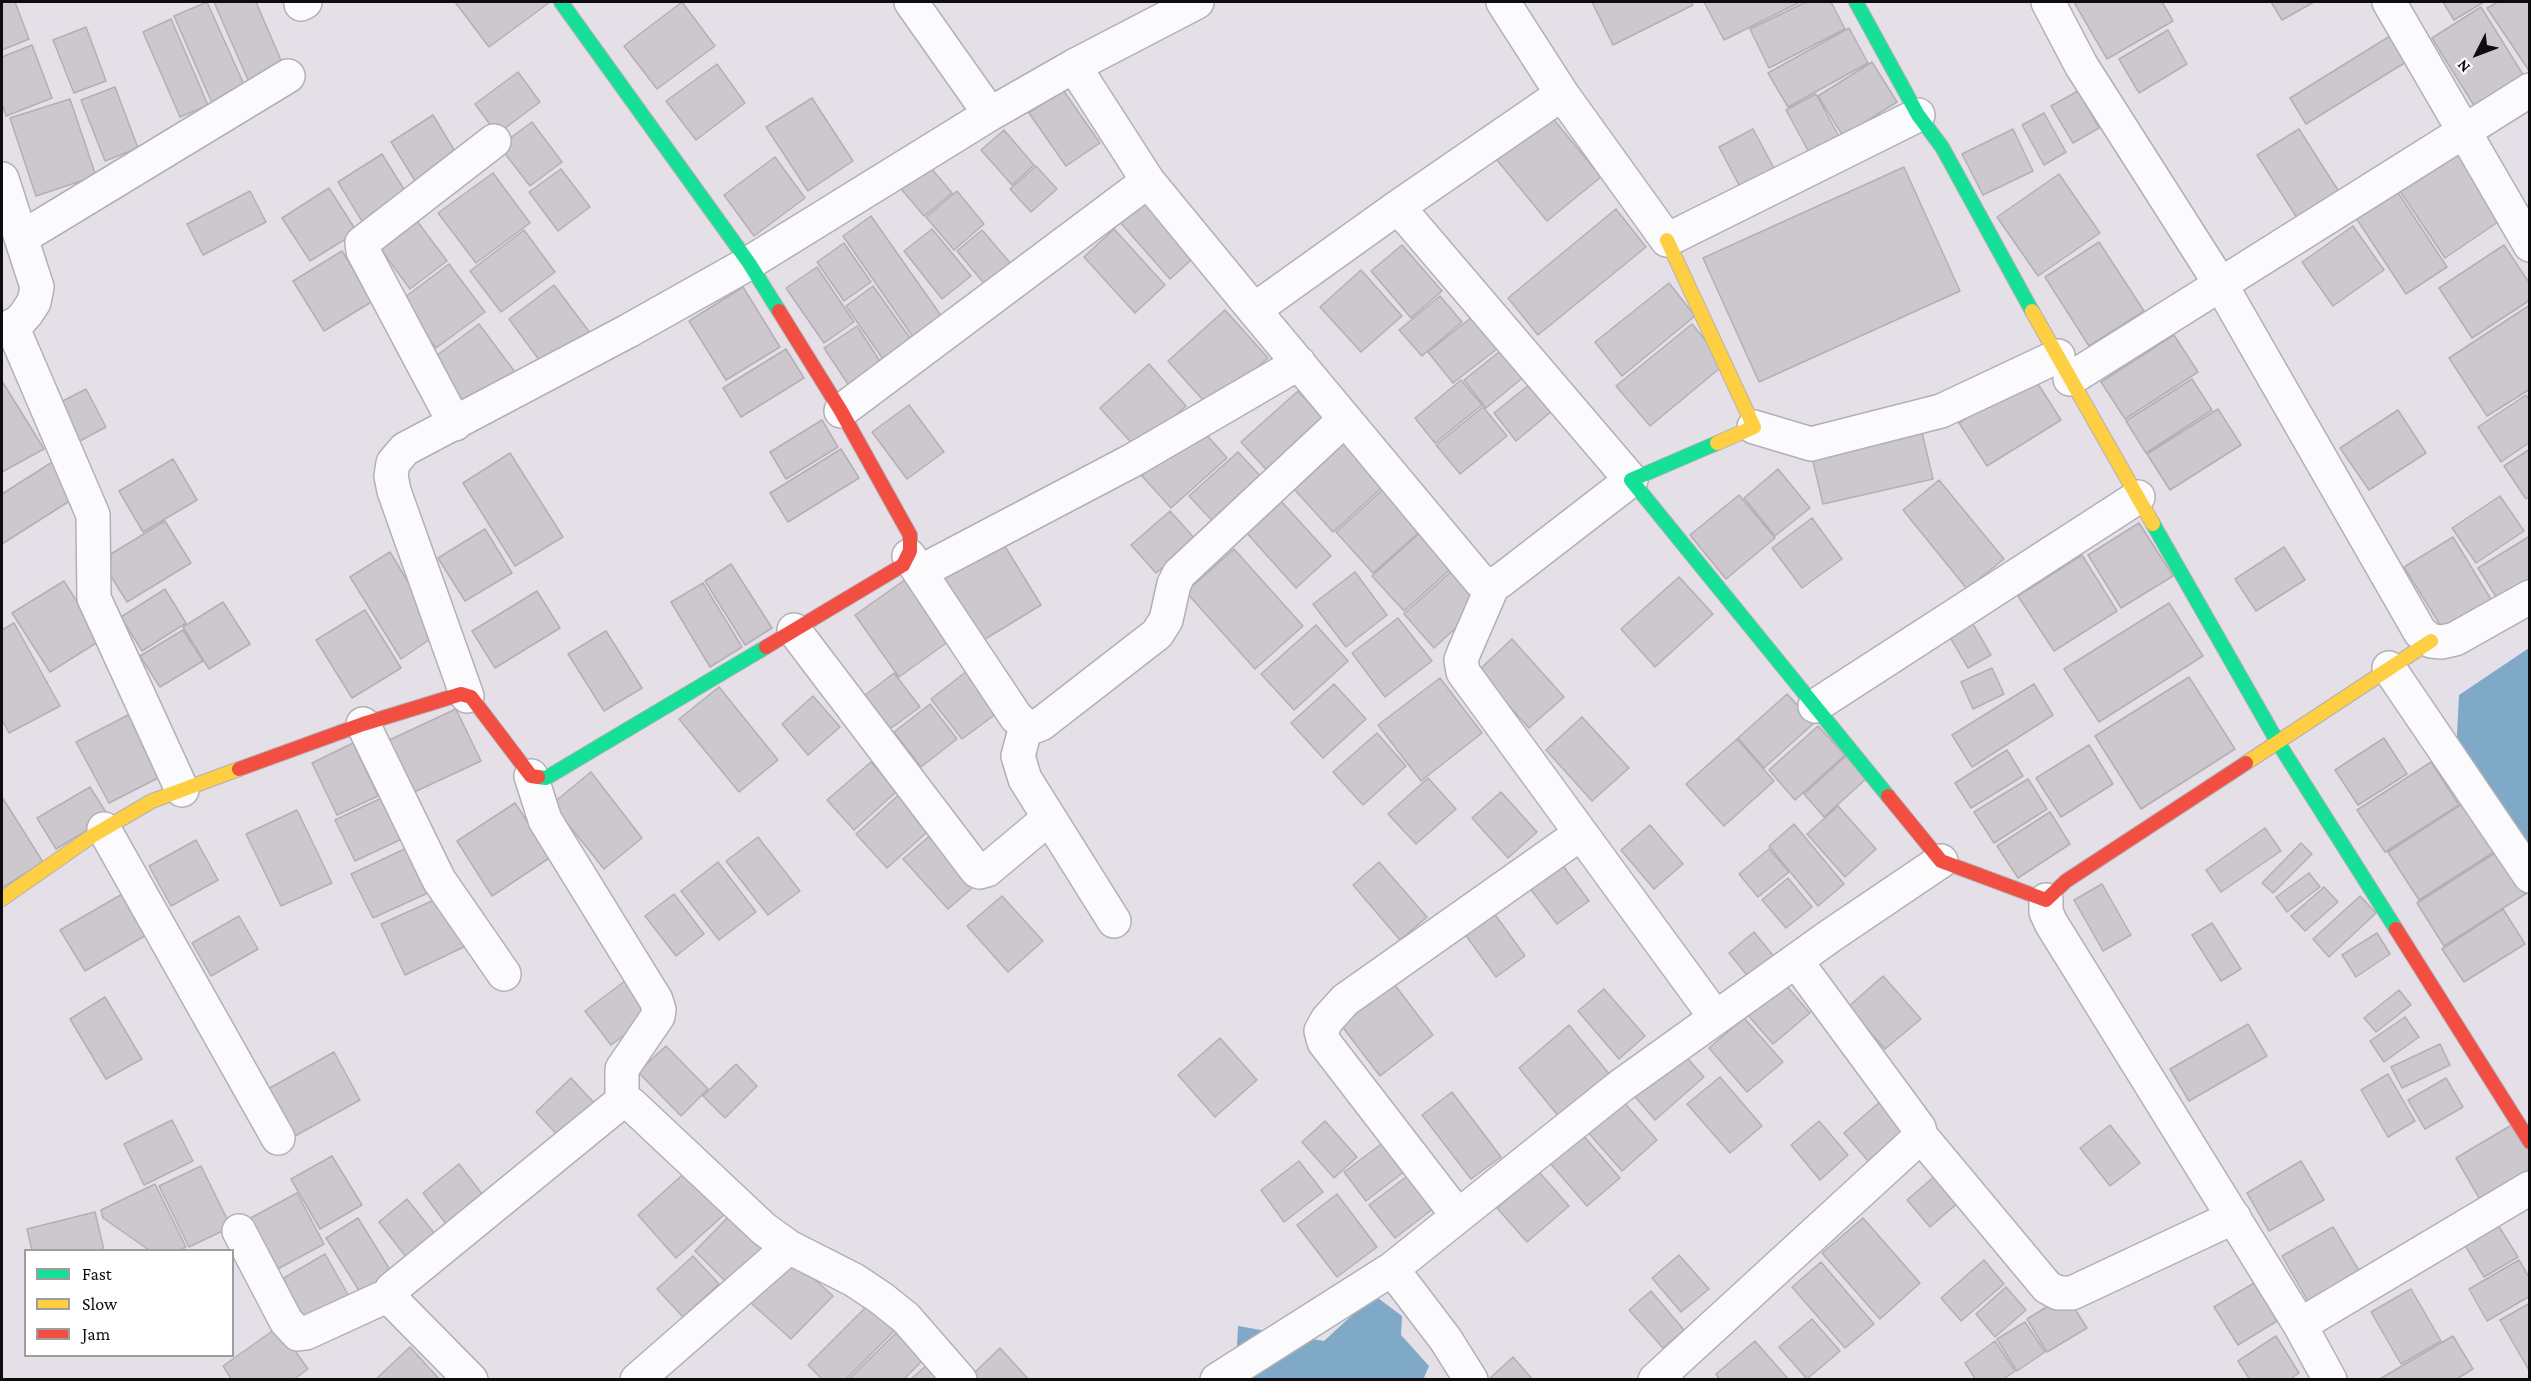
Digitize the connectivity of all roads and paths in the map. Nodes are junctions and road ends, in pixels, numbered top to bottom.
1 (561, 2) edge
2 (911, 2) edge
3 (1197, 2) edge
4 (1503, 2) edge
5 (1856, 2) edge
6 (2048, 2) edge
7 (2389, 2) edge
8 (1074, 66) junction
9 (288, 76) dead end
10 (2529, 90) edge
11 (1562, 94) junction
12 (990, 114) junction
13 (1918, 115) junction
14 (2465, 132) junction
15 (494, 141) dead end
16 (2, 179) edge
17 (1148, 181) junction
18 (1398, 207) junction
19 (21, 238) junction
20 (1667, 240) junction
21 (2529, 245) edge
22 (749, 263) junction
23 (2221, 285) junction
24 (1254, 310) junction
25 (7, 329) edge
26 (1299, 363) junction
27 (2064, 367) junction
28 (841, 411) junction
29 (1345, 419) junction
30 (455, 424) junction
31 (1754, 427) junction
32 (1631, 480) junction
33 (2138, 497) junction
34 (914, 564) junction
35 (1492, 585) junction
36 (2529, 597) edge
37 (794, 630) junction
38 (2431, 641) junction
39 (2389, 668) junction
40 (467, 696) junction
41 (1815, 706) junction
42 (363, 724) junction
43 (1026, 726) junction
44 (2277, 741) junction
45 (531, 776) junction
46 (182, 790) junction
47 (1049, 818) junction
48 (104, 829) junction
49 (1580, 834) junction
50 (1941, 861) junction
51 (2529, 876) edge
52 (2, 899) edge
53 (2046, 900) junction
54 (1114, 921) dead end
55 (1796, 961) junction
56 (504, 974) dead end
57 (1716, 1018) junction
58 (622, 1104) junction
59 (1921, 1136) junction
60 (278, 1138) dead end
61 (2529, 1142) edge
62 (2529, 1188) edge
63 (1458, 1216) junction
64 (2234, 1217) junction
65 (239, 1231) dead end
66 (789, 1247) junction
67 (1392, 1269) junction
68 (391, 1294) junction
69 (2300, 1325) junction
70 (471, 1380) edge
71 (637, 1380) edge
72 (960, 1380) edge
73 (1217, 1380) edge
74 (1471, 1380) edge
75 (1655, 1380) edge
76 (2330, 1380) edge

1 - 22 street
2 - 12 street
3 - 8 street
4 - 11 street
5 - 13 street
6 - 23 street
7 - 14 street
8 - 12 street
8 - 17 street
9 - 19 street
10 - 14 street
11 - 18 street
11 - 20 street
12 - 22 street
13 - 20 street
13 - 27 street
14 - 21 street
14 - 23 street
15 - 30 street
16 - 19 street
17 - 24 street
17 - 28 street
18 - 24 street
18 - 32 street
19 - 25 street
20 - 31 street
22 - 28 street
22 - 30 street
23 - 27 street
23 - 38 street
24 - 26 street
25 - 46 street
26 - 29 street
26 - 34 street
27 - 31 street
27 - 33 street
28 - 34 street
29 - 35 street
29 - 43 street
30 - 40 street
31 - 32 street
32 - 35 street
32 - 41 street
33 - 41 street
33 - 44 street
34 - 37 street
34 - 43 street
35 - 49 street
36 - 38 street
37 - 45 street
37 - 47 street
38 - 39 street
39 - 44 street
39 - 51 street
40 - 42 street
40 - 45 street
41 - 50 street
42 - 46 street
42 - 56 street
43 - 47 street
44 - 53 street
44 - 61 street
45 - 58 street
46 - 48 street
47 - 54 street
48 - 52 street
48 - 60 street
49 - 57 street
49 - 63 street
50 - 53 street
50 - 55 street
53 - 64 street
55 - 57 street
55 - 59 street
57 - 63 street
58 - 66 street
58 - 68 street
59 - 64 street
59 - 75 street
62 - 69 street
63 - 67 street
64 - 69 street
65 - 68 street
66 - 71 street
66 - 72 street
67 - 73 street
67 - 74 street
68 - 70 street
69 - 76 street

